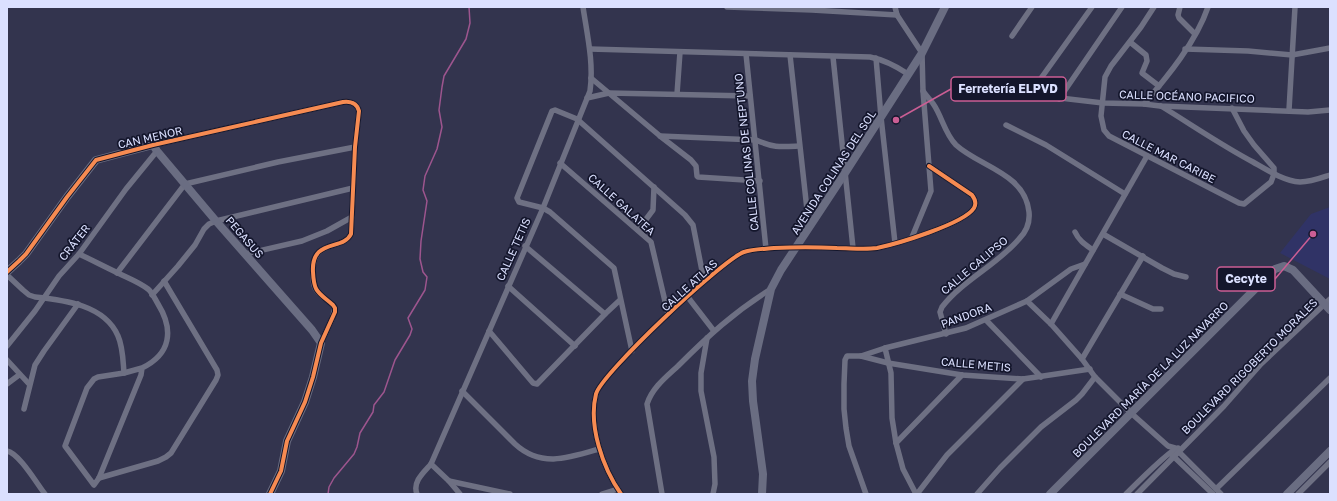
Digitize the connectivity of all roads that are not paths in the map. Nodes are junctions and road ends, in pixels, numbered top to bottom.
1 (583, 7) edge
2 (727, 7) edge
3 (895, 7) edge
4 (945, 7) edge
5 (1032, 7) edge
6 (1092, 7) edge
7 (1122, 7) edge
8 (1154, 7) edge
9 (1180, 7) edge
10 (1208, 7) edge
11 (1295, 7) edge
12 (774, 8) edge
13 (812, 8) edge
14 (897, 15) junction
15 (1195, 34) junction
16 (1012, 36) dead end
17 (1130, 42) junction
18 (1330, 48) edge
19 (590, 49) junction
20 (1185, 50) junction
21 (680, 52) junction
22 (922, 53) junction
23 (746, 54) junction
24 (790, 55) junction
25 (1292, 55) junction
26 (833, 57) junction
27 (876, 58) junction
28 (908, 74) junction
29 (592, 78) junction
30 (1159, 86) junction
31 (923, 91) junction
32 (609, 93) junction
33 (677, 94) junction
34 (750, 96) junction
35 (587, 98) junction
36 (1059, 99) junction
37 (1103, 103) junction
38 (1144, 104) junction
39 (1160, 106) junction
40 (1232, 108) junction
41 (1289, 110) junction
42 (1330, 110) edge
43 (881, 117) junction
44 (577, 119) junction
45 (1006, 125) dead end
46 (660, 136) junction
47 (756, 140) junction
48 (799, 146) junction
49 (355, 147) junction
50 (155, 148) junction
51 (1147, 156) junction
52 (560, 163) junction
53 (930, 166) junction
54 (845, 174) junction
55 (1274, 174) junction
56 (1330, 175) edge
57 (760, 181) junction
58 (185, 184) junction
59 (654, 187) junction
60 (353, 188) junction
61 (1125, 194) junction
62 (542, 208) junction
63 (352, 217) junction
64 (216, 221) junction
65 (809, 228) junction
66 (638, 230) junction
67 (1075, 232) dead end
68 (1103, 234) junction
69 (912, 237) junction
70 (895, 244) junction
71 (525, 246) junction
72 (798, 247) junction
73 (853, 248) junction
74 (766, 249) junction
75 (1094, 250) junction
76 (79, 254) junction
77 (245, 254) junction
78 (1143, 256) junction
79 (1085, 264) junction
80 (7, 272) edge
81 (117, 273) junction
82 (7, 275) edge
83 (1186, 277) dead end
84 (704, 281) junction
85 (164, 282) junction
86 (508, 286) junction
87 (771, 289) junction
88 (1120, 294) junction
89 (152, 295) junction
90 (687, 296) junction
91 (43, 298) junction
92 (620, 300) junction
93 (1027, 301) junction
94 (78, 304) junction
95 (1328, 305) edge
96 (1161, 309) dead end
97 (605, 314) junction
98 (668, 314) junction
99 (986, 320) junction
100 (1051, 324) junction
101 (489, 331) junction
102 (714, 331) junction
103 (946, 334) junction
104 (707, 337) junction
105 (321, 343) junction
106 (7, 346) edge
107 (575, 346) junction
108 (885, 348) junction
109 (632, 351) junction
110 (860, 356) junction
111 (1082, 359) junction
112 (7, 360) edge
113 (888, 363) junction
114 (142, 368) junction
115 (1090, 369) junction
116 (124, 373) junction
117 (19, 374) junction
118 (962, 375) junction
119 (1041, 376) junction
120 (1095, 377) junction
121 (1023, 378) junction
122 (1330, 378) edge
123 (7, 384) edge
124 (29, 384) junction
125 (462, 391) junction
126 (24, 409) dead end
127 (1131, 413) junction
128 (896, 443) junction
129 (7, 450) edge
130 (599, 450) junction
131 (1176, 451) junction
132 (1330, 452) edge
133 (1330, 462) edge
134 (431, 464) junction
135 (99, 478) junction
136 (450, 481) junction
137 (618, 489) junction
138 (416, 492) edge
139 (1213, 492) edge
140 (45, 494) edge
141 (270, 494) edge
142 (460, 494) edge
143 (510, 494) edge
144 (602, 494) edge
145 (621, 494) edge
146 (662, 494) edge
147 (713, 494) edge
148 (762, 494) edge
149 (866, 494) edge
150 (917, 494) edge
151 (977, 494) edge
152 (1050, 494) edge
153 (1126, 494) edge
154 (1137, 494) edge
155 (1221, 494) edge
156 (1287, 494) edge
157 (1298, 494) edge

1 - 19 street, CALLE TETIS
2 - 12 street
3 - 14 street
4 - 22 street, AVENIDA COLINAS DEL SOL
5 - 16 street
6 - 36 street, CALLE OCÉANO PACIFICO
7 - 36 street
8 - 17 street, CALLE MAR CARIBE
9 - 15 street
10 - 15 street
11 - 25 street
12 - 13 street
13 - 14 street
14 - 22 street
15 - 20 street
17 - 30 street
17 - 37 street, CALLE MAR CARIBE
18 - 25 street
19 - 21 street
19 - 29 street, CALLE TETIS
20 - 25 street
20 - 30 street
21 - 23 street
21 - 33 street
22 - 28 street, AVENIDA COLINAS DEL SOL
22 - 31 street
23 - 24 street
23 - 34 street, CALLE COLINAS DE NEPTUNO
24 - 26 street
24 - 48 street
25 - 41 street
26 - 27 street
26 - 54 street
27 - 28 street
27 - 43 street
28 - 43 street, AVENIDA COLINAS DEL SOL
29 - 32 street
29 - 35 street, CALLE TETIS
30 - 38 street
31 - 53 street
31 - 103 street, CALLE CALIPSO
32 - 33 street
32 - 35 street
32 - 46 street
33 - 34 street
34 - 47 street, CALLE COLINAS DE NEPTUNO
35 - 44 street, CALLE TETIS
36 - 37 street, CALLE OCÉANO PACIFICO
37 - 38 street, CALLE OCÉANO PACIFICO
37 - 51 street, CALLE MAR CARIBE
38 - 39 street, CALLE OCÉANO PACIFICO
39 - 40 street, CALLE OCÉANO PACIFICO
39 - 55 street
40 - 41 street, CALLE OCÉANO PACIFICO
40 - 55 street
41 - 42 street, CALLE OCÉANO PACIFICO
43 - 54 street, AVENIDA COLINAS DEL SOL
43 - 70 street
44 - 52 street, CALLE TETIS
44 - 59 street
44 - 62 street
45 - 61 street
46 - 47 street
46 - 57 street
47 - 48 street
47 - 57 street, CALLE COLINAS DE NEPTUNO
48 - 65 street
49 - 50 street, CAN MENOR
49 - 58 street
49 - 60 street
50 - 58 street, PEGASUS
50 - 76 street, CRÁTER
50 - 80 street, CAN MENOR
51 - 55 street, CALLE MAR CARIBE
51 - 61 street
52 - 62 street, CALLE TETIS
52 - 66 street, CALLE GALATEA
53 - 69 street
53 - 69 street, CALLE ATLAS
54 - 65 street, AVENIDA COLINAS DEL SOL
54 - 73 street
55 - 56 street
57 - 74 street, CALLE COLINAS DE NEPTUNO
58 - 64 street, PEGASUS
58 - 81 street
59 - 66 street
59 - 84 street
60 - 63 street
60 - 64 street
61 - 68 street
62 - 71 street, CALLE TETIS
62 - 92 street
63 - 77 street
63 - 105 street
64 - 77 street, PEGASUS
64 - 85 street
65 - 72 street, AVENIDA COLINAS DEL SOL
66 - 98 street, CALLE GALATEA
67 - 75 street
68 - 75 street
68 - 78 street
69 - 70 street, CALLE ATLAS
70 - 73 street, CALLE ATLAS
71 - 86 street, CALLE TETIS
71 - 97 street
72 - 73 street, CALLE ATLAS
72 - 74 street, CALLE ATLAS
72 - 87 street, AVENIDA COLINAS DEL SOL
74 - 84 street, CALLE ATLAS
75 - 79 street
76 - 81 street
76 - 91 street, CRÁTER
77 - 105 street, PEGASUS
78 - 83 street
78 - 88 street
79 - 93 street, PANDORA
79 - 100 street
81 - 89 street
82 - 91 street
84 - 90 street, CALLE ATLAS
85 - 89 street
85 - 135 street
86 - 101 street, CALLE TETIS
86 - 107 street
87 - 102 street
87 - 148 street, AVENIDA COLINAS DEL SOL
88 - 96 street
88 - 111 street
89 - 114 street
90 - 98 street, CALLE ATLAS
90 - 102 street
91 - 94 street
91 - 106 street, CRÁTER
92 - 97 street
92 - 109 street
93 - 99 street, PANDORA
93 - 100 street
94 - 116 street
94 - 124 street
95 - 127 street, BOULEVARD MARÍA DE LA LUZ NAVARRO
95 - 131 street, BOULEVARD RIGOBERTO MORALES
97 - 107 street
98 - 109 street, CALLE ATLAS
99 - 103 street, PANDORA
99 - 119 street
100 - 111 street
101 - 107 street
101 - 125 street, CALLE TETIS
102 - 104 street
103 - 108 street, PANDORA
104 - 146 street
104 - 147 street
105 - 141 street
108 - 110 street, PANDORA
108 - 113 street
109 - 130 street, CALLE ATLAS
110 - 113 street, CALLE METIS
110 - 149 street, PANDORA
111 - 115 street
112 - 117 street
113 - 118 street, CALLE METIS
113 - 128 street
114 - 116 street
114 - 135 street
115 - 119 street, CALLE METIS
115 - 120 street
116 - 135 street
117 - 123 street
117 - 124 street
118 - 121 street, CALLE METIS
118 - 128 street
119 - 121 street, CALLE METIS
120 - 127 street
120 - 151 street
121 - 150 street
122 - 139 street
124 - 126 street
125 - 130 street
125 - 134 street, CALLE TETIS
127 - 131 street
127 - 152 street, BOULEVARD MARÍA DE LA LUZ NAVARRO
128 - 150 street
129 - 140 street
130 - 137 street, CALLE ATLAS
131 - 139 street
131 - 153 street, BOULEVARD RIGOBERTO MORALES
131 - 154 street, BOULEVARD RIGOBERTO MORALES
132 - 156 street
133 - 157 street
134 - 136 street
134 - 138 street, CALLE TETIS
136 - 142 street
136 - 143 street
137 - 144 street
137 - 145 street, CALLE ATLAS
139 - 155 street

